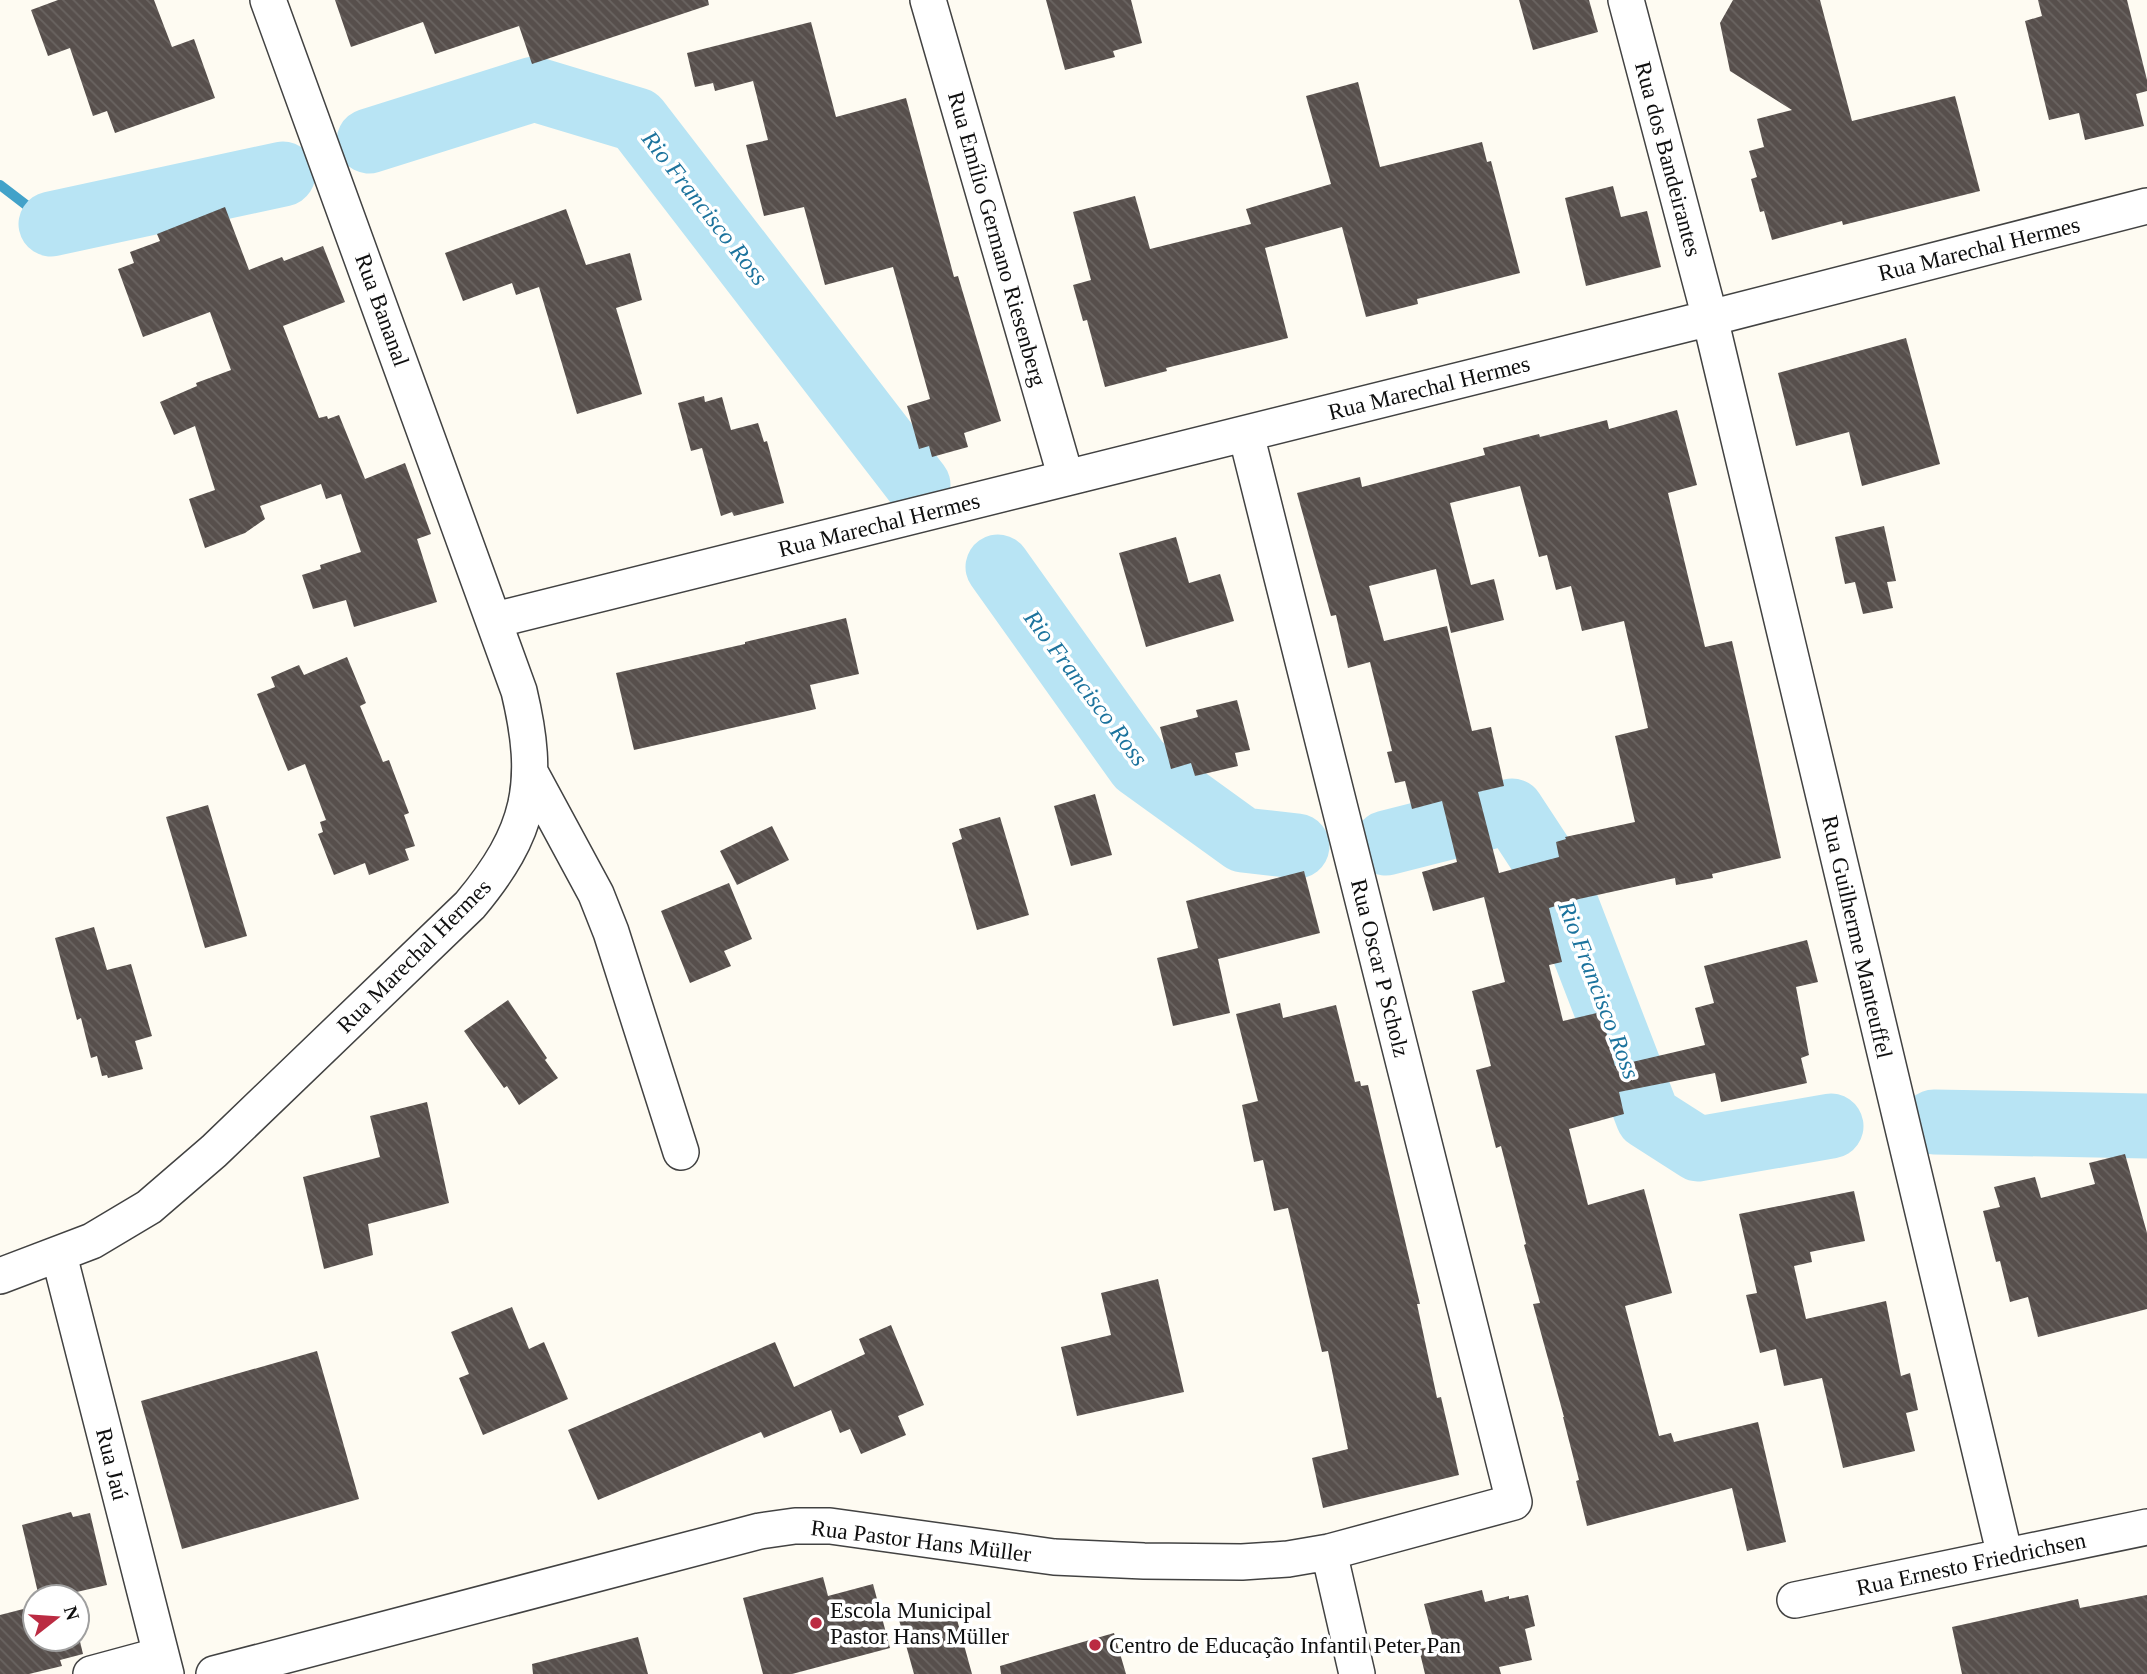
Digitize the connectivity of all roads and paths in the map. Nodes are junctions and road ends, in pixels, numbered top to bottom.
1 (268, 0) edge
2 (928, 0) edge
3 (1626, 0) edge
4 (2147, 205) edge
5 (1710, 318) junction
6 (1246, 434) junction
7 (1066, 478) junction
8 (495, 620) junction
9 (530, 772) junction
10 (681, 1152) dead end
11 (59, 1255) junction
12 (0, 1276) edge
13 (1514, 1502) joint
14 (2147, 1527) edge
15 (1329, 1552) junction
16 (2005, 1556) junction
17 (1796, 1600) dead end
18 (163, 1665) edge
19 (91, 1674) edge
20 (214, 1674) edge
21 (1357, 1674) edge

1 - 8 street, Rua Bananal
2 - 7 street, Rua Emílio Germano Riesenberg
3 - 5 street, Rua dos Bandeirantes
4 - 5 street, Rua Marechal Hermes
5 - 6 street, Rua Marechal Hermes
5 - 16 street, Rua Guilherme Manteuffel
6 - 7 street, Rua Marechal Hermes
6 - 13 street, Rua Oscar P Scholz
7 - 8 street, Rua Marechal Hermes
8 - 9 street, Rua Marechal Hermes
9 - 10 street
9 - 11 street, Rua Marechal Hermes
11 - 12 street, Rua Marechal Hermes
11 - 18 street, Rua Jaú
13 - 15 street, Rua Pastor Hans Müller
14 - 16 street, Rua Ernesto Friedrichsen
15 - 20 street, Rua Pastor Hans Müller
15 - 21 street
16 - 17 street, Rua Ernesto Friedrichsen
18 - 19 street

